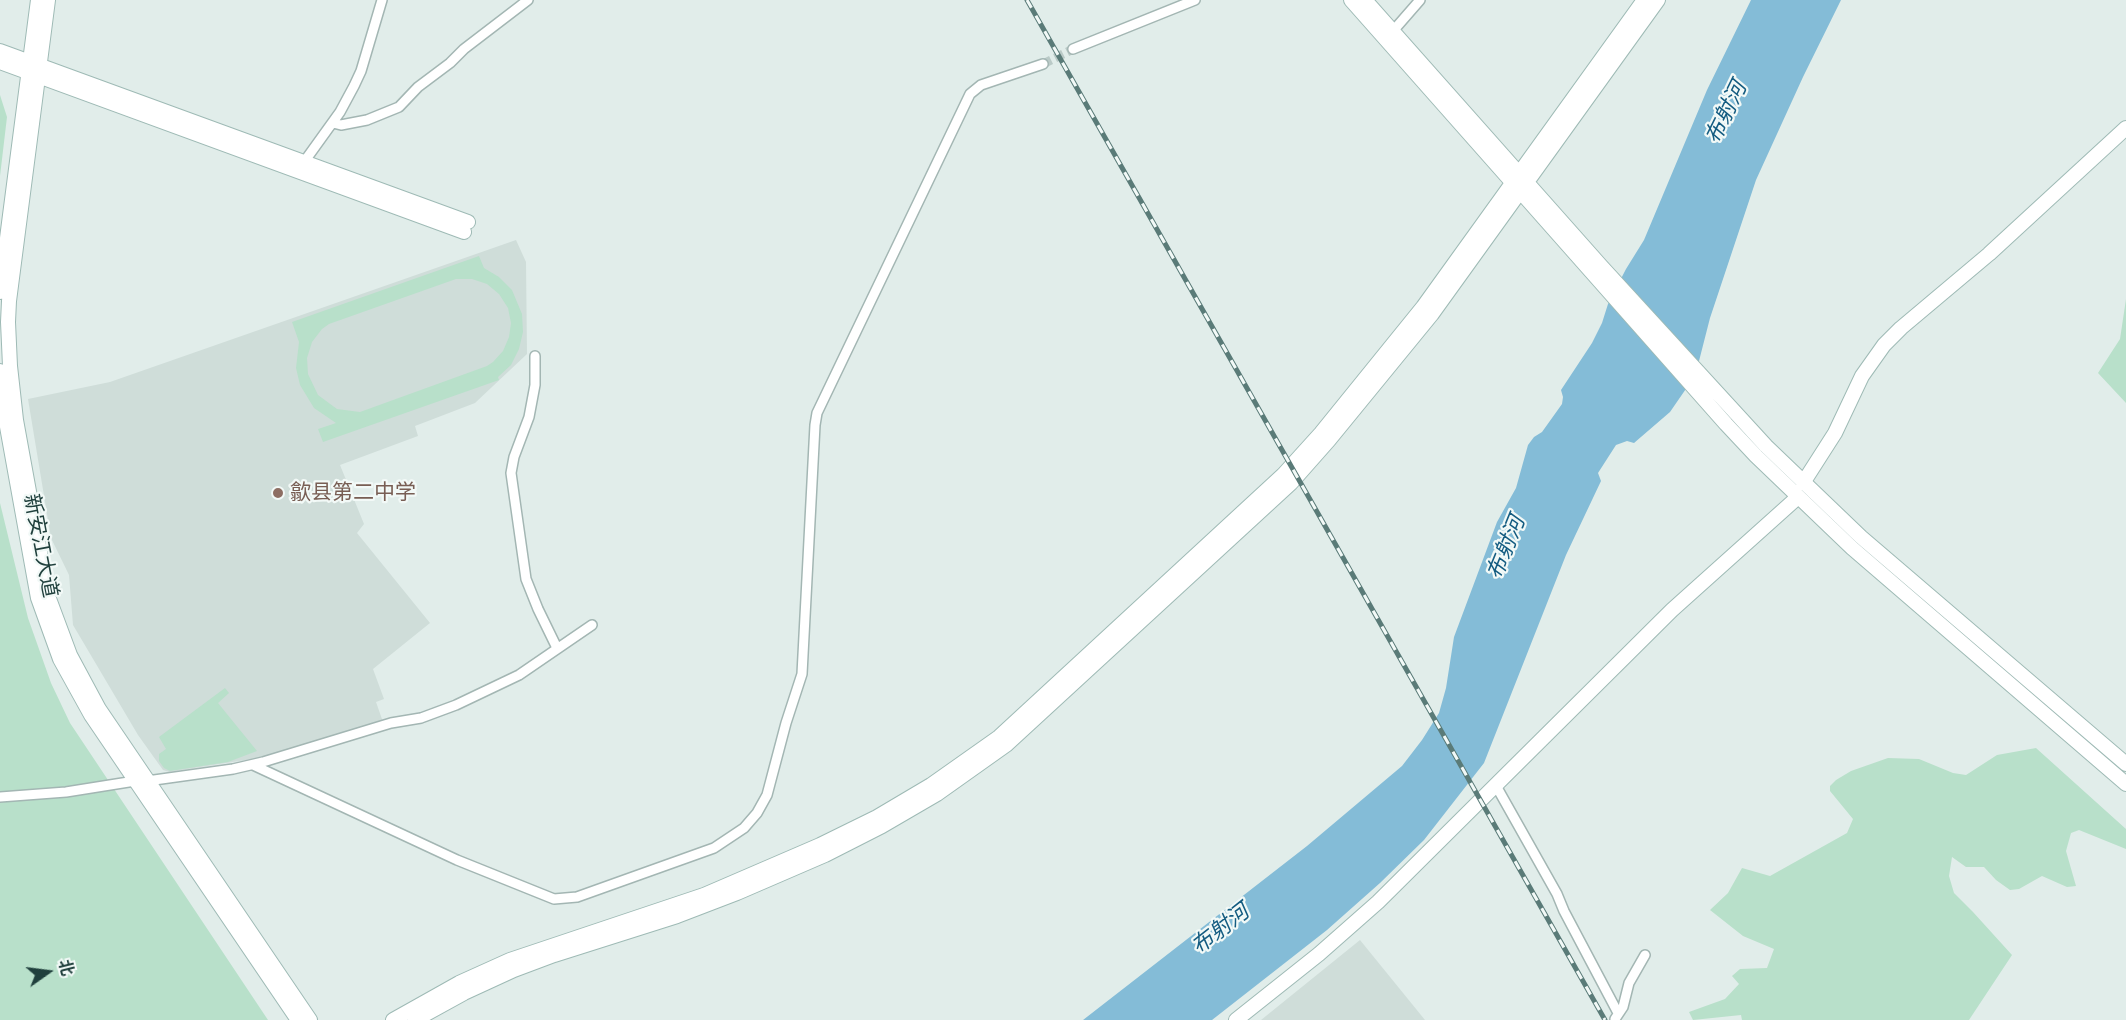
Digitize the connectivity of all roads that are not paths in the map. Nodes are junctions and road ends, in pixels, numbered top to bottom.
1 (38, 0) edge
2 (48, 0) edge
3 (382, 0) edge
4 (528, 0) edge
5 (1195, 0) edge
6 (1351, 0) edge
7 (1365, 0) edge
8 (1420, 0) edge
9 (1644, 0) edge
10 (1658, 0) edge
11 (1393, 31) junction
12 (1073, 49) tunnel mouth
13 (0, 51) edge
14 (0, 62) edge
15 (1043, 64) tunnel mouth
16 (33, 69) junction
17 (333, 123) junction
18 (2126, 128) edge
19 (304, 162) junction
20 (1520, 182) junction
21 (1599, 271) junction
22 (0, 292) edge
23 (535, 356) dead end
24 (0, 371) edge
25 (1803, 483) junction
26 (1798, 497) junction
27 (592, 625) dead end
28 (557, 648) junction
29 (2126, 764) edge
30 (253, 765) junction
31 (141, 781) junction
32 (1495, 784) junction
33 (2126, 784) edge
34 (0, 797) edge
35 (1645, 955) dead end
36 (1617, 1016) edge
37 (298, 1020) edge
38 (310, 1020) edge
39 (393, 1020) edge
40 (415, 1020) edge
41 (1236, 1020) edge

1 - 16 main road, 新安江大道
2 - 16 main road, 新安江大道
3 - 17 street
4 - 17 street
5 - 12 street
6 - 20 main road
7 - 11 main road
8 - 11 street
9 - 20 main road
10 - 20 main road
11 - 20 main road
13 - 16 main road
14 - 16 main road
15 - 30 street
16 - 19 main road
16 - 19 main road
16 - 22 main road, 新安江大道
16 - 31 main road, 新安江大道
17 - 19 street
18 - 25 main road
20 - 21 main road
20 - 39 main road
20 - 40 main road
21 - 25 main road
21 - 26 main road
23 - 28 street
24 - 31 main road, 新安江大道
25 - 29 main road
26 - 32 main road
26 - 33 main road
27 - 28 street
28 - 30 street
30 - 31 street
31 - 34 street
31 - 37 main road, 新安江大道
31 - 38 main road, 新安江大道
32 - 36 street
32 - 41 main road
35 - 36 street

